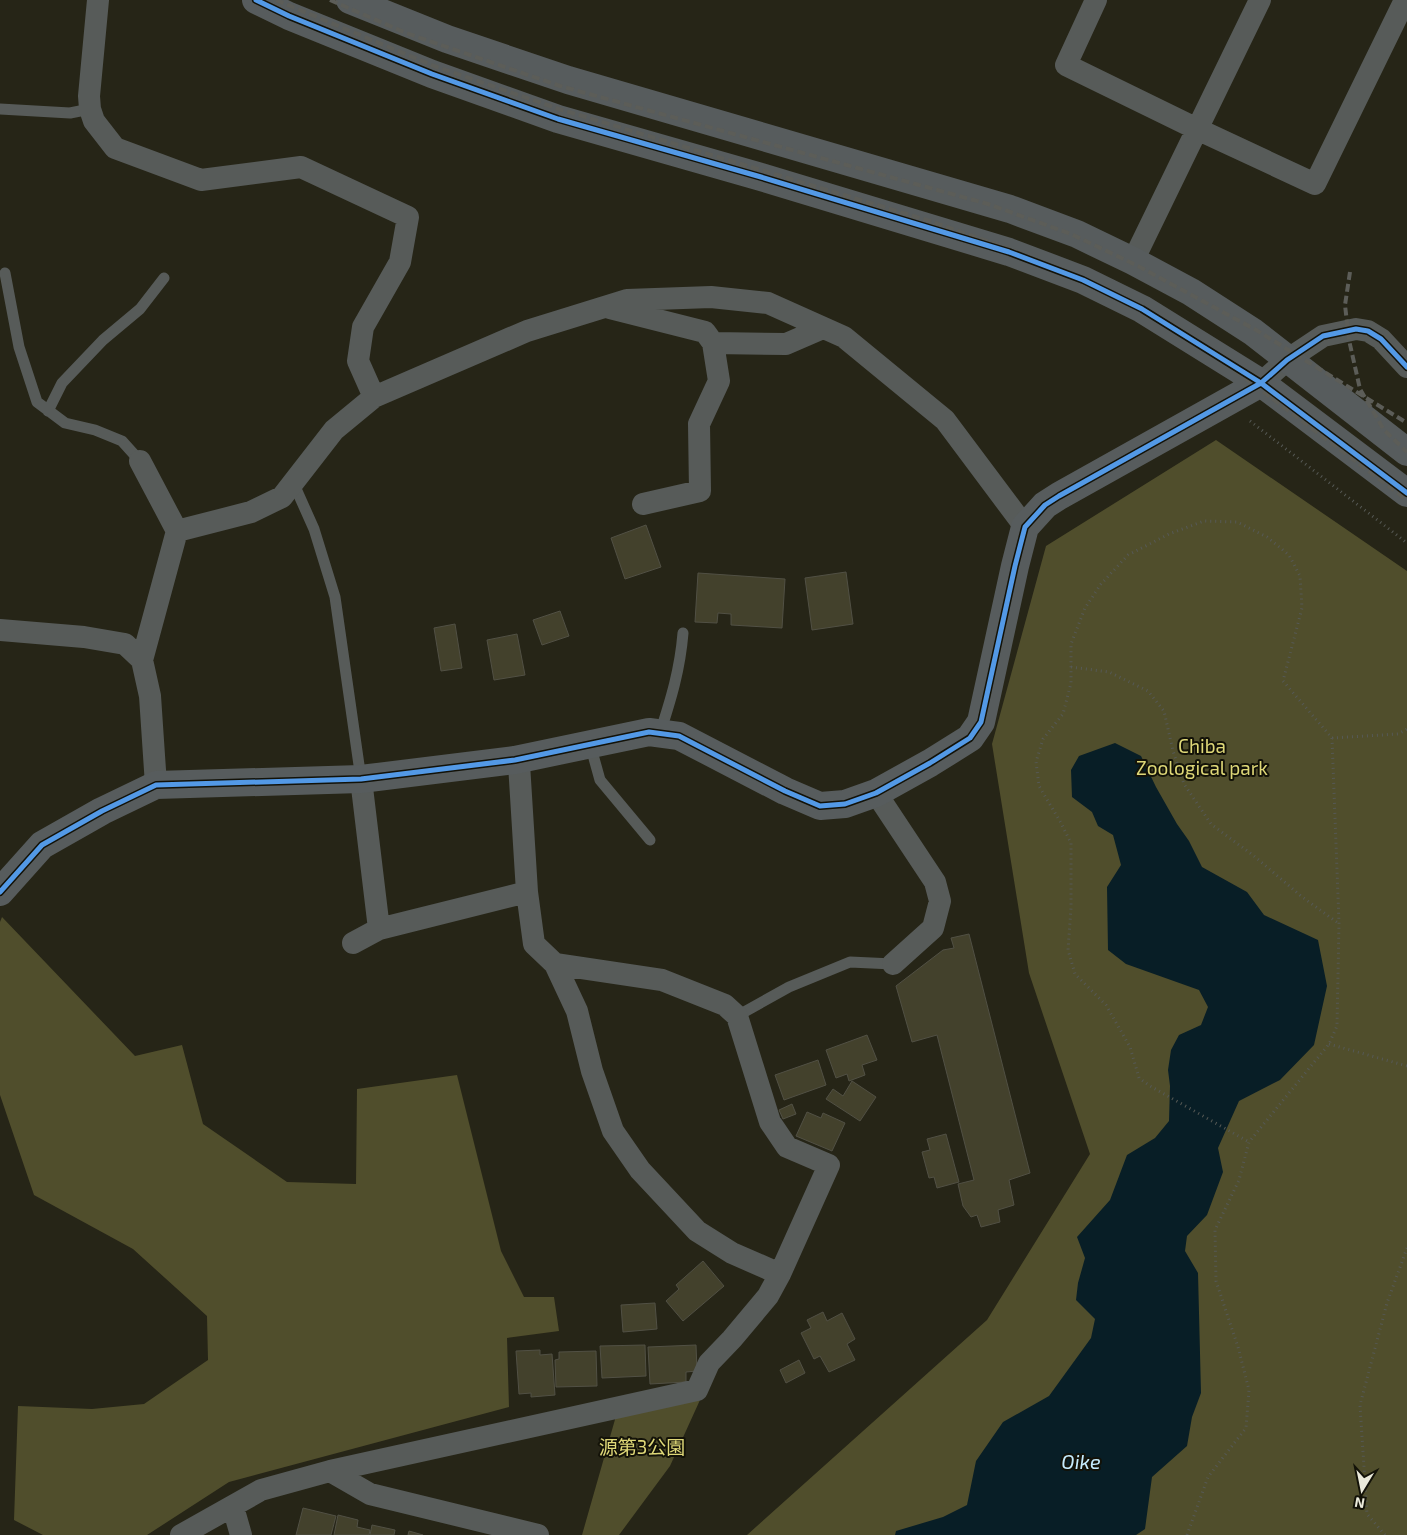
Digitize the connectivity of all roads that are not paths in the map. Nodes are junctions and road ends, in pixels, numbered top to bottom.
1 (98, 0) edge
2 (256, 0) edge
3 (350, 0) edge
4 (1096, 0) edge
5 (1260, 0) edge
6 (1405, 0) edge
7 (0, 109) edge
8 (90, 109) junction
9 (1197, 129) junction
10 (1133, 261) junction
11 (5, 273) dead end
12 (164, 278) dead end
13 (604, 307) junction
14 (823, 328) junction
15 (713, 343) junction
16 (1287, 360) junction
17 (1407, 367) edge
18 (1261, 383) junction
19 (374, 397) junction
20 (48, 411) junction
21 (1407, 452) edge
22 (140, 461) joint
23 (293, 482) junction
24 (1407, 493) edge
25 (643, 504) dead end
26 (1025, 527) junction
27 (177, 531) junction
28 (0, 630) edge
29 (683, 633) dead end
30 (142, 660) junction
31 (660, 733) junction
32 (590, 744) junction
33 (515, 760) junction
34 (361, 779) junction
35 (156, 786) junction
36 (876, 793) junction
37 (650, 840) dead end
38 (0, 892) edge
39 (527, 892) junction
40 (379, 930) junction
41 (353, 943) dead end
42 (555, 964) junction
43 (893, 964) joint
44 (737, 1016) junction
45 (780, 1274) junction
46 (330, 1471) junction
47 (233, 1506) junction
48 (181, 1535) edge
49 (241, 1535) edge
50 (538, 1535) edge

1 - 8 street
2 - 18 street
3 - 10 street
4 - 9 street
5 - 9 street
6 - 9 street
7 - 8 lane
8 - 19 street
9 - 10 street
10 - 16 street
11 - 20 lane
12 - 20 lane
13 - 14 street
13 - 15 street
13 - 19 street
14 - 15 street
14 - 26 street
15 - 25 street
16 - 17 street
16 - 18 street
16 - 21 street
18 - 24 street
18 - 26 street
19 - 23 street
20 - 22 lane
22 - 27 street
23 - 27 street
23 - 34 lane
26 - 36 street
27 - 30 street
28 - 30 street
29 - 31 lane
30 - 35 street
31 - 32 street
31 - 36 street
32 - 33 street
32 - 37 lane
33 - 34 street
33 - 39 street
34 - 35 street
34 - 40 street
35 - 38 street
36 - 43 street
39 - 40 street
39 - 42 street
40 - 41 street
42 - 44 street
42 - 45 street
43 - 44 lane
44 - 45 street
45 - 46 street
46 - 47 street
46 - 50 street
47 - 48 street
47 - 49 street

